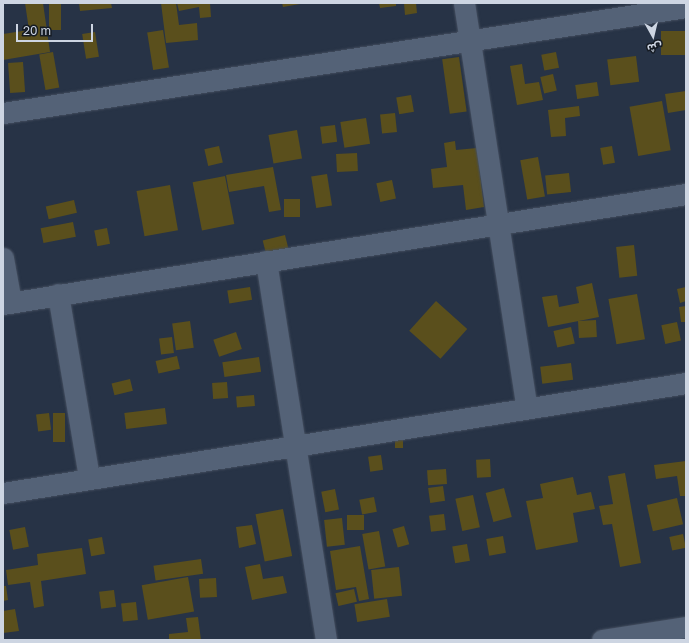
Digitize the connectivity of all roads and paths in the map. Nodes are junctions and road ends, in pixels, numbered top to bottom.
1 (464, 3) edge
2 (686, 8) edge
3 (468, 39) junction
4 (3, 113) edge
5 (686, 194) edge
6 (499, 224) junction
7 (3, 258) edge
8 (266, 261) junction
9 (58, 294) junction
10 (7, 303) edge
11 (686, 383) edge
12 (527, 408) junction
13 (295, 445) junction
14 (89, 478) junction
15 (3, 493) edge
16 (686, 627) edge
17 (326, 640) edge
18 (602, 640) edge

1 - 3 street
2 - 3 street
3 - 4 street
3 - 6 street
5 - 6 street
6 - 8 street
6 - 12 street
7 - 10 street
8 - 9 street
8 - 13 street
9 - 10 street
9 - 14 street
11 - 12 street
12 - 13 street
13 - 14 street
13 - 17 street
14 - 15 street
16 - 18 street

